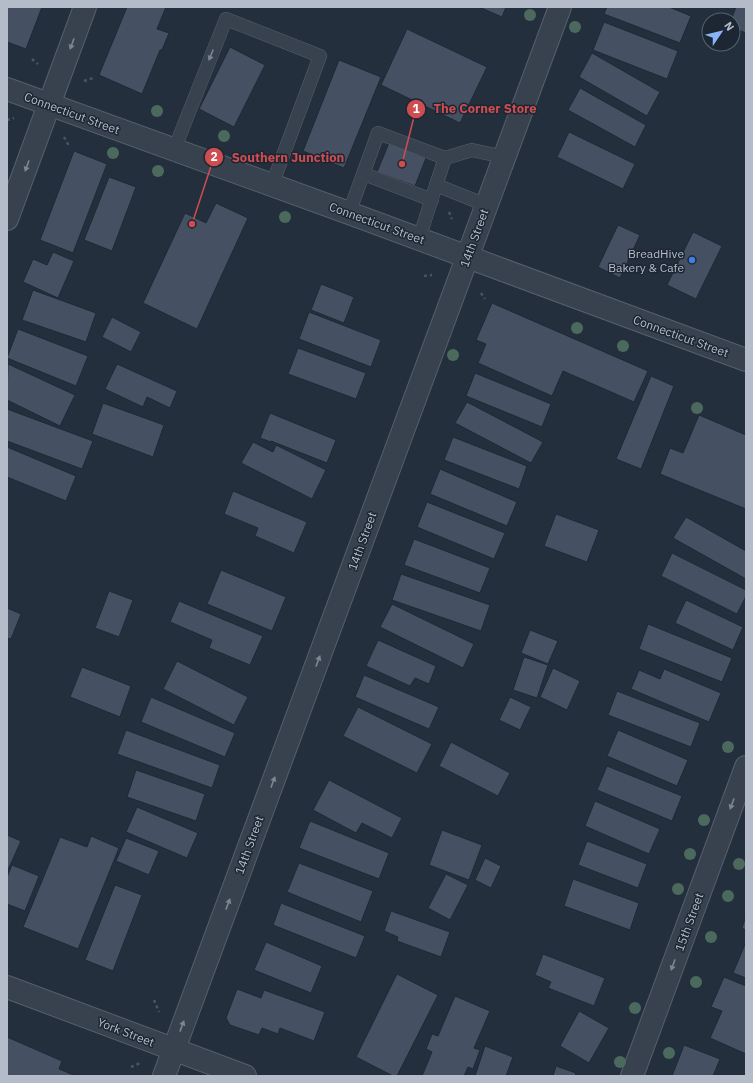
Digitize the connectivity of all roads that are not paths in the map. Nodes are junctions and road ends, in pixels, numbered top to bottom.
1 (85, 7) edge
2 (560, 7) edge
3 (7, 89) edge
4 (49, 105) junction
5 (174, 150) junction
6 (504, 157) junction
7 (445, 158) junction
8 (364, 174) junction
9 (272, 185) junction
10 (436, 186) junction
11 (432, 200) junction
12 (486, 205) junction
13 (349, 213) junction
14 (7, 219) edge
15 (419, 239) junction
16 (467, 257) junction
17 (746, 360) edge
18 (746, 767) edge
19 (7, 987) edge
20 (174, 1050) junction
21 (164, 1076) edge
22 (245, 1076) edge
23 (632, 1076) edge

1 -> 4 street
2 - 6 street, 14th Street
3 - 4 street, Connecticut Street
4 - 5 street, Connecticut Street
4 -> 14 street
5 - 9 street, Connecticut Street
9 -> 5 lane
6 - 7 lane
6 - 12 street, 14th Street
7 - 8 lane
7 - 10 lane
8 - 11 lane
8 - 13 lane
9 - 13 street, Connecticut Street
10 - 11 lane
10 - 12 lane
11 - 15 lane
12 - 16 street, 14th Street
13 - 15 street, Connecticut Street
15 - 16 street, Connecticut Street
16 - 17 street, Connecticut Street
20 -> 16 street, 14th Street
18 -> 23 street, 15th Street
19 - 20 street, York Street
20 - 21 street, 14th Street
20 - 22 street, York Street

